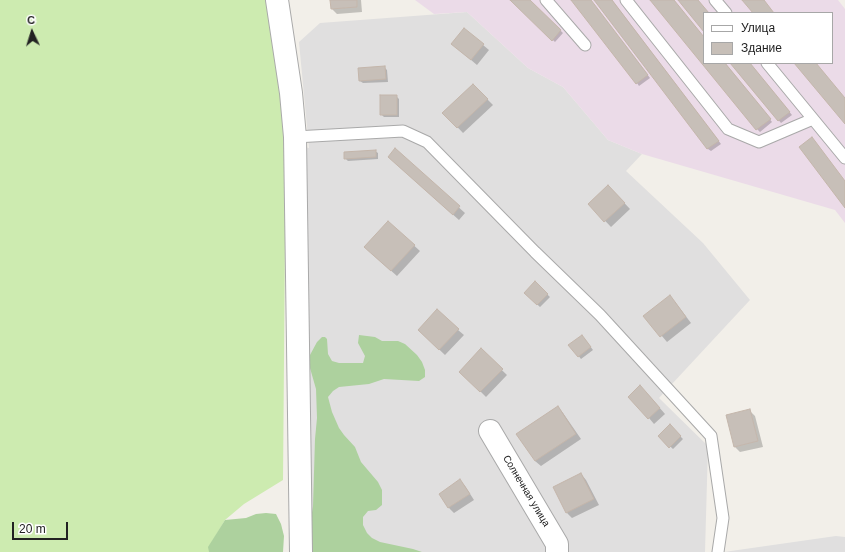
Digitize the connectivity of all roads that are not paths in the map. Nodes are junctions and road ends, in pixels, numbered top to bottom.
1 (277, 0) edge
2 (546, 0) edge
3 (626, 0) edge
4 (715, 0) edge
5 (725, 12) edge
6 (585, 45) dead end
7 (768, 64) edge
8 (813, 119) junction
9 (295, 137) junction
10 (845, 158) edge
11 (490, 430) dead end
12 (301, 552) edge
13 (557, 552) edge
14 (718, 552) edge

1 - 9 street
2 - 6 lane
3 - 8 lane
4 - 5 lane
7 - 8 lane
8 - 10 lane
9 - 12 street
9 - 14 lane
11 - 13 street, Солнечная улица

